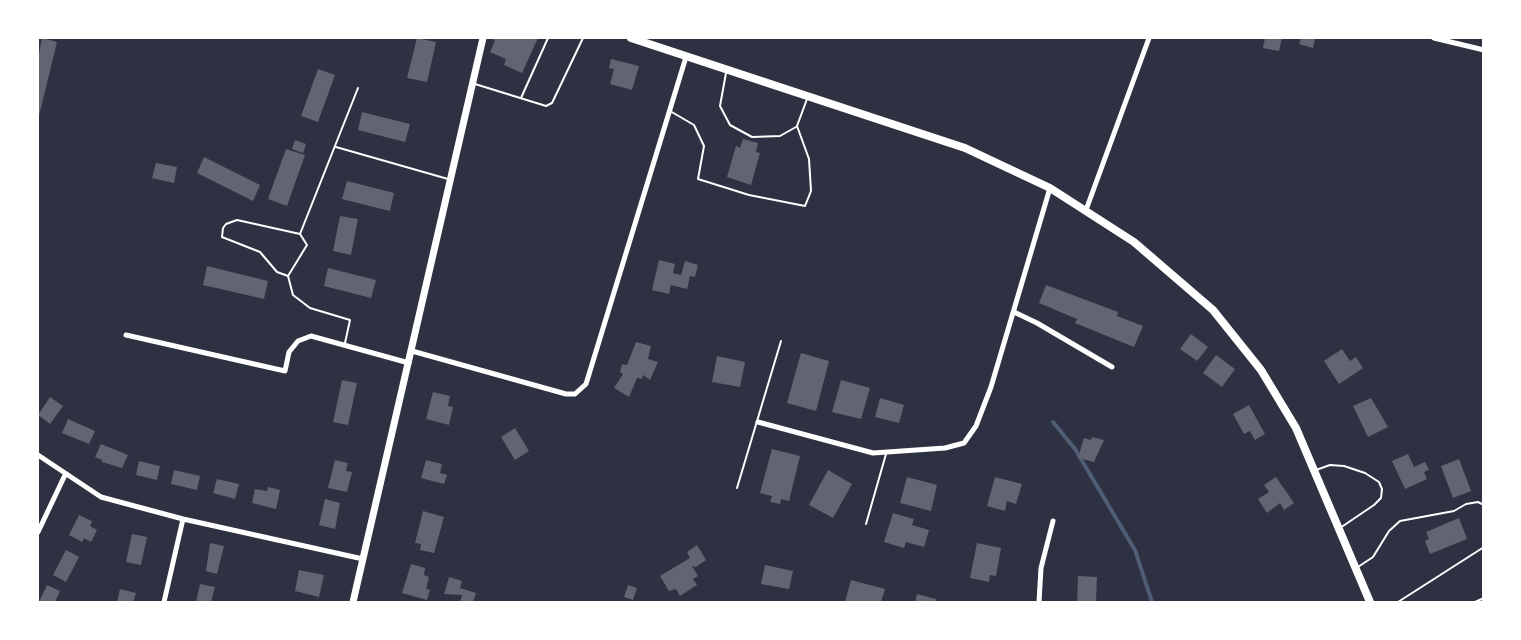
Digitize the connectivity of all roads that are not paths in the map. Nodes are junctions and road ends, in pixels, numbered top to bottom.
1 (483, 38) edge
2 (548, 38) edge
3 (583, 38) edge
4 (631, 38) edge
5 (1149, 38) edge
6 (1434, 38) edge
7 (1484, 50) edge
8 (686, 57) junction
9 (726, 70) junction
10 (472, 83) junction
11 (358, 88) dead end
12 (808, 97) junction
13 (520, 99) junction
14 (670, 111) junction
15 (797, 126) junction
16 (336, 147) junction
17 (451, 180) junction
18 (1050, 188) junction
19 (1086, 210) junction
20 (300, 234) junction
21 (288, 276) junction
22 (1014, 312) junction
23 (126, 335) dead end
24 (781, 341) dead end
25 (345, 345) junction
26 (412, 351) junction
27 (409, 363) junction
28 (1112, 367) dead end
29 (758, 422) junction
30 (887, 452) junction
31 (38, 455) edge
32 (1316, 470) junction
33 (65, 475) junction
34 (737, 488) dead end
35 (1484, 505) edge
36 (183, 519) junction
37 (1053, 521) dead end
38 (866, 524) dead end
39 (1338, 528) junction
40 (38, 532) edge
41 (1484, 547) edge
42 (363, 560) junction
43 (1355, 569) junction
44 (1484, 598) edge
45 (164, 603) edge
46 (354, 603) edge
47 (1039, 603) edge
48 (1371, 603) edge
49 (1398, 603) edge
50 (1475, 603) edge

1 - 10 street
2 - 13 lane
3 - 13 lane
4 - 8 main road
5 - 19 street
6 - 7 street
8 - 9 main road
8 - 14 street
9 - 12 main road
9 - 15 lane
10 - 13 lane
10 - 17 street
11 - 16 lane
12 - 15 lane
12 - 18 main road
14 - 15 lane
14 - 26 street
16 - 17 lane
16 - 20 lane
17 - 26 street
18 - 19 main road
18 - 22 street
19 - 32 main road
20 - 21 lane
20 - 21 lane
21 - 25 lane
22 - 28 street
22 - 30 street
23 - 25 street
24 - 29 lane
25 - 27 street
26 - 27 street
27 - 42 street
29 - 30 street
29 - 34 lane
30 - 38 lane
31 - 33 street
32 - 39 main road
32 - 39 lane
33 - 36 street
33 - 40 street
35 - 43 lane
36 - 42 street
36 - 45 street
37 - 47 street
39 - 43 main road
41 - 49 lane
42 - 46 street
43 - 48 main road
44 - 50 lane

